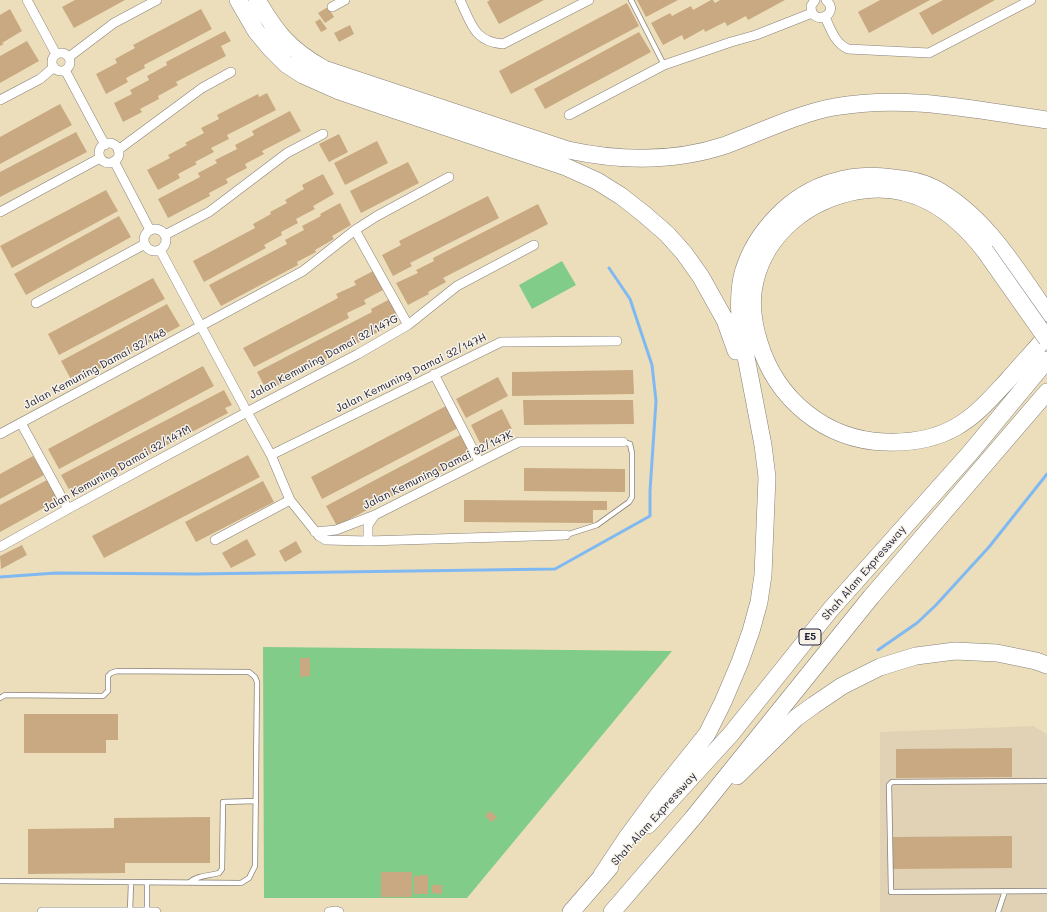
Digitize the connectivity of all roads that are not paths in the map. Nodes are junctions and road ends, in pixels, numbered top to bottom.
1 (27, 0) edge
2 (157, 0) edge
3 (238, 0) edge
4 (257, 0) edge
5 (345, 0) edge
6 (460, 0) edge
7 (589, 0) edge
8 (631, 0) edge
9 (815, 0) edge
10 (1031, 0) edge
11 (830, 1) edge
12 (332, 7) dead end
13 (812, 13) junction
14 (825, 17) junction
15 (56, 54) junction
16 (69, 57) junction
17 (664, 65) junction
18 (54, 67) junction
19 (65, 70) junction
20 (231, 72) dead end
21 (0, 100) edge
22 (569, 115) dead end
23 (1047, 120) edge
24 (323, 134) dead end
25 (105, 144) junction
26 (118, 150) junction
27 (100, 158) junction
28 (114, 161) junction
29 (449, 177) dead end
30 (0, 212) edge
31 (150, 230) junction
32 (355, 230) junction
33 (165, 235) junction
34 (145, 244) junction
35 (534, 245) dead end
36 (992, 248) junction
37 (160, 250) junction
38 (36, 303) dead end
39 (1047, 313) edge
40 (408, 325) junction
41 (201, 326) junction
42 (1047, 338) edge
43 (617, 341) dead end
44 (1047, 360) edge
45 (434, 374) junction
46 (1047, 392) edge
47 (753, 397) junction
48 (247, 412) junction
49 (21, 423) junction
50 (0, 434) edge
51 (623, 442) joint
52 (271, 456) junction
53 (479, 461) junction
54 (290, 500) junction
55 (68, 509) junction
56 (375, 515) junction
57 (315, 532) junction
58 (566, 535) joint
59 (215, 540) dead end
60 (368, 541) junction
61 (0, 547) edge
62 (1047, 665) edge
63 (0, 698) edge
64 (1047, 781) edge
65 (256, 801) junction
66 (693, 818) junction
67 (602, 875) junction
68 (0, 881) edge
69 (131, 882) junction
70 (147, 882) junction
71 (190, 882) junction
72 (1005, 891) junction
73 (1047, 891) edge
74 (42, 912) edge
75 (130, 912) edge
76 (147, 912) edge
77 (156, 912) edge
78 (328, 912) edge
79 (339, 912) edge
80 (571, 912) edge
81 (612, 912) edge
82 (998, 912) edge

1 - 15 street
2 - 16 street
3 - 47 highway
4 - 23 highway
5 - 12 street
6 - 7 street
8 - 17 lane
9 - 13 street
10 - 14 street
11 - 14 street
13 - 14 street
13 - 17 street
15 - 16 street
15 - 18 street
16 - 19 street
17 - 22 street
18 - 19 street
18 - 21 street
19 - 25 street
20 - 26 street
24 - 33 street
25 - 26 street
25 - 27 street
26 - 28 street
27 - 28 street
27 - 30 street
28 - 31 street
29 - 32 street, Jalan Kemuning Damai 32/148
31 - 33 street
31 - 34 street
32 - 40 street
32 - 41 street, Jalan Kemuning Damai 32/148
33 - 37 street
34 - 37 street
34 - 38 street
35 - 40 street, Jalan Kemuning Damai 32/147G
36 - 39 highway
36 - 42 highway, bridge
36 - 42 highway
36 - 47 highway
37 - 41 street
40 - 48 street, Jalan Kemuning Damai 32/147G
41 - 48 street
41 - 49 street, Jalan Kemuning Damai 32/148
43 - 45 street, Jalan Kemuning Damai 32/147H
44 - 67 highway, Shah Alam Expressway / E5
45 - 52 street, Jalan Kemuning Damai 32/147H
45 - 53 street
46 - 66 highway, Shah Alam Expressway / E5
47 - 67 highway
48 - 52 street
48 - 55 street, Jalan Kemuning Damai 32/147M
49 - 50 street, Jalan Kemuning Damai 32/148
49 - 55 street
51 - 53 street, Jalan Kemuning Damai 32/147K
51 - 58 lane
52 - 54 street
53 - 56 street, Jalan Kemuning Damai 32/147K
54 - 57 street
54 - 59 street
55 - 61 street, Jalan Kemuning Damai 32/147M
56 - 57 street, Jalan Kemuning Damai 32/147K
56 - 60 street
57 - 60 street
58 - 60 street
62 - 66 highway
63 - 65 lane
64 - 72 lane
65 - 71 lane
65 - 71 lane
66 - 81 highway, Shah Alam Expressway / E5
67 - 80 highway, Shah Alam Expressway / E5
68 - 69 lane
69 - 70 lane
69 - 75 lane
70 - 71 lane
70 - 76 lane
72 - 73 lane
72 - 82 lane
74 - 75 street
75 - 76 street
76 - 77 street
78 - 79 street

